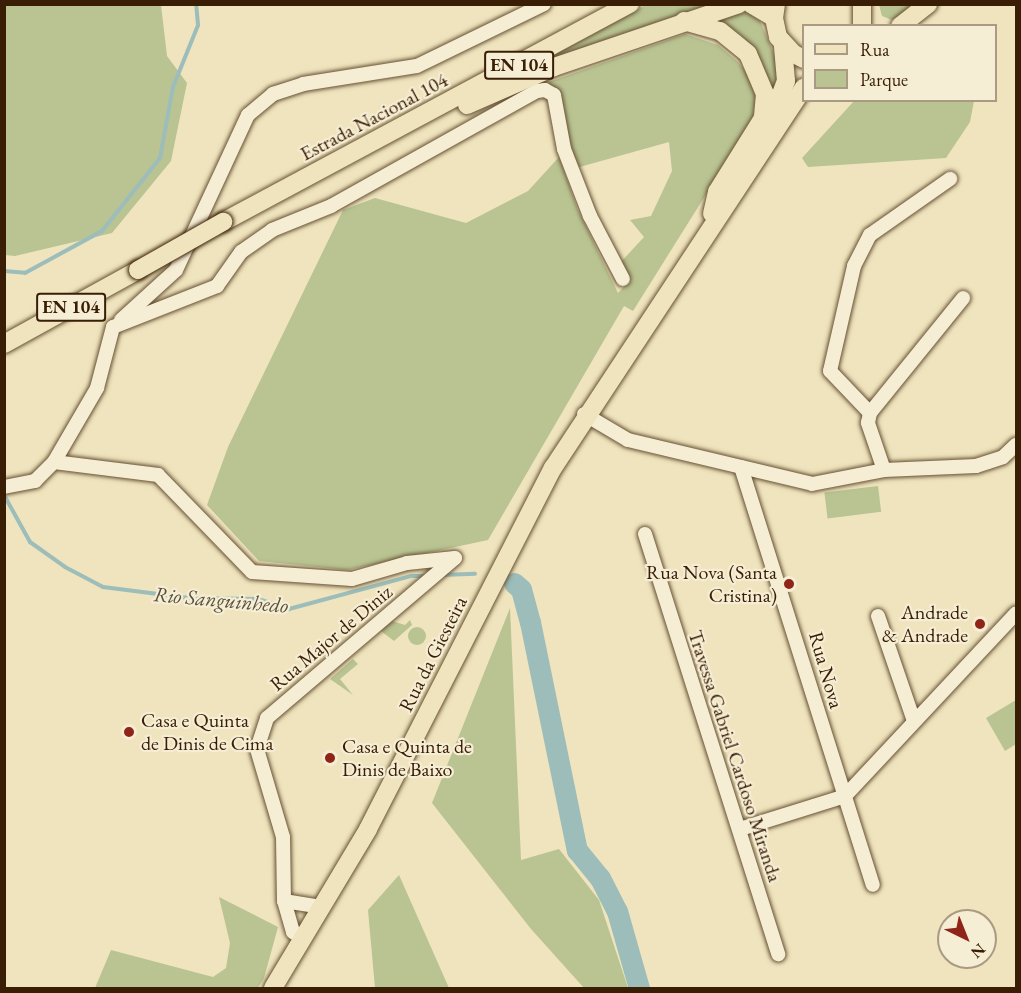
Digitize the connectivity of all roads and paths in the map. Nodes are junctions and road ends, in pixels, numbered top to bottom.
1 (544, 4) edge
2 (630, 4) edge
3 (739, 4) edge
4 (751, 4) edge
5 (862, 4) edge
6 (928, 4) edge
7 (602, 7) edge
8 (528, 9) edge
9 (775, 11) edge
10 (684, 21) junction
11 (862, 24) edge
12 (903, 24) edge
13 (783, 45) junction
14 (802, 58) edge
15 (802, 90) edge
16 (408, 126) junction
17 (950, 179) dead end
18 (297, 183) junction
19 (712, 213) junction
20 (623, 279) dead end
21 (963, 298) dead end
22 (113, 327) junction
23 (635, 341) junction
24 (4, 344) edge
25 (870, 413) junction
26 (584, 414) junction
27 (1017, 445) edge
28 (54, 462) junction
29 (741, 467) junction
30 (884, 470) junction
31 (5, 487) edge
32 (645, 534) dead end
33 (1017, 614) edge
34 (878, 616) dead end
35 (914, 721) junction
36 (844, 796) junction
37 (740, 829) junction
38 (873, 885) dead end
39 (284, 901) junction
40 (323, 907) junction
41 (304, 939) junction
42 (778, 954) dead end
43 (273, 988) edge

1 - 8 street
2 - 16 main road, Estrada Nacional 104 / EN 104
3 - 10 main road
4 - 9 main road
5 - 11 main road
6 - 12 main road
7 - 18 main road, Estrada Nacional 104 / EN 104
8 - 22 street
9 - 13 main road
10 - 16 main road
10 - 19 main road
13 - 14 main road
13 - 19 main road
15 - 23 main road
16 - 18 main road, Estrada Nacional 104 / EN 104
17 - 25 street
18 - 24 main road, EN 104, bridge
19 - 23 main road
20 - 22 street
21 - 25 street
22 - 28 street
23 - 26 main road, Rua da Giesteira
25 - 30 street
26 - 29 street
26 - 40 main road, Rua da Giesteira
27 - 30 street
28 - 31 street
28 - 39 street, Rua Major de Diniz
29 - 30 street
29 - 36 street, Rua Nova
32 - 37 street, Travessa Gabriel Cardoso Miranda
33 - 35 street
34 - 35 street
35 - 36 street
36 - 37 street
36 - 38 street, Rua Nova
37 - 42 street, Travessa Gabriel Cardoso Miranda
39 - 40 street
39 - 41 street, Rua Major de Diniz
40 - 41 main road, Rua da Giesteira
41 - 43 main road, Rua da Giesteira

